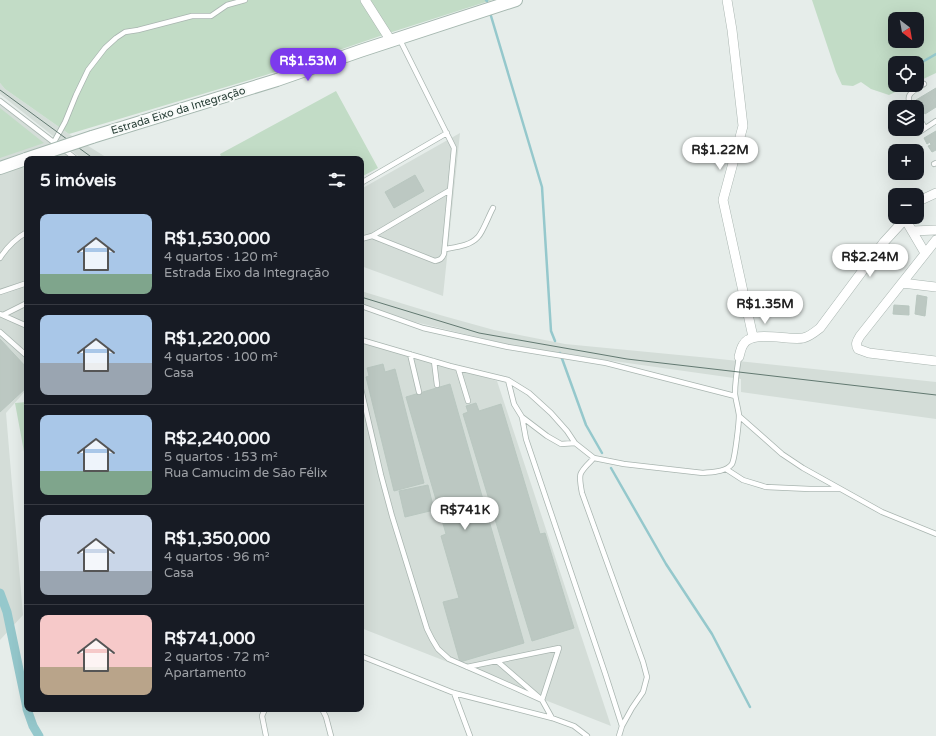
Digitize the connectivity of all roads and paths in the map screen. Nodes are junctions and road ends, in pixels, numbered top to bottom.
1 (245, 0) edge
2 (365, 0) edge
3 (516, 0) edge
4 (726, 0) edge
5 (395, 40) junction
6 (0, 101) edge
7 (936, 122) edge
8 (925, 128) edge
9 (447, 133) junction
10 (54, 142) junction
11 (35, 156) edge
12 (72, 156) edge
13 (24, 160) edge
14 (0, 168) edge
15 (364, 181) edge
16 (450, 190) junction
17 (936, 193) edge
18 (924, 199) edge
19 (493, 208) dead end
20 (900, 224) edge
21 (909, 224) edge
22 (936, 230) edge
23 (912, 231) junction
24 (24, 234) edge
25 (372, 236) junction
26 (364, 238) edge
27 (936, 240) edge
28 (445, 249) junction
29 (924, 253) junction
30 (0, 258) edge
31 (902, 283) junction
32 (24, 284) edge
33 (936, 286) edge
34 (0, 292) edge
35 (24, 304) edge
36 (364, 307) edge
37 (1, 314) edge
38 (24, 325) edge
39 (0, 332) edge
40 (754, 337) junction
41 (364, 341) edge
42 (24, 353) edge
43 (410, 354) junction
44 (740, 357) joint
45 (434, 361) junction
46 (936, 361) edge
47 (458, 368) junction
48 (508, 380) junction
49 (437, 385) dead end
50 (420, 392) dead end
51 (735, 396) junction
52 (468, 400) dead end
53 (364, 402) edge
54 (739, 416) junction
55 (522, 417) junction
56 (575, 442) junction
57 (594, 458) junction
58 (726, 469) junction
59 (841, 489) junction
60 (936, 534) edge
61 (364, 657) edge
62 (497, 661) junction
63 (467, 667) junction
64 (454, 693) junction
65 (542, 700) junction
66 (264, 712) edge
67 (324, 712) edge
68 (552, 718) junction
69 (622, 726) junction
70 (266, 736) edge
71 (331, 736) edge
72 (470, 736) edge
73 (587, 736) edge
74 (619, 736) edge

1 - 10 lane
2 - 5 street
3 - 5 main road, Estrada Eixo da Integração
4 - 40 street
5 - 9 lane
5 - 11 main road, Estrada Eixo da Integração, bridge
6 - 10 lane
7 - 8 lane
9 - 15 lane
9 - 16 lane
10 - 12 lane
13 - 14 main road, Estrada Eixo da Integração
16 - 25 lane
16 - 28 lane
17 - 18 street
19 - 28 lane
20 - 40 street
21 - 23 street
22 - 23 street
23 - 29 street
24 - 30 lane
25 - 26 lane
25 - 28 lane
27 - 29 street
29 - 31 street
31 - 33 street
31 - 46 street
32 - 34 lane
35 - 37 lane
36 - 51 lane
37 - 38 lane
39 - 42 lane
40 - 44 street
41 - 43 lane
43 - 45 lane
43 - 50 lane
44 - 51 lane
45 - 47 lane
45 - 49 lane
47 - 48 lane
47 - 52 lane
48 - 55 lane
48 - 56 lane
51 - 54 lane
53 - 63 lane
54 - 58 lane
54 - 59 lane
55 - 56 lane
55 - 69 lane
56 - 57 lane
57 - 58 lane
57 - 69 lane
58 - 59 lane
59 - 60 lane
61 - 64 lane
62 - 63 lane
62 - 65 lane
62 - 65 lane
63 - 65 lane
64 - 68 lane
64 - 72 lane
65 - 68 lane
66 - 70 lane
67 - 71 lane
68 - 73 lane
69 - 74 lane

